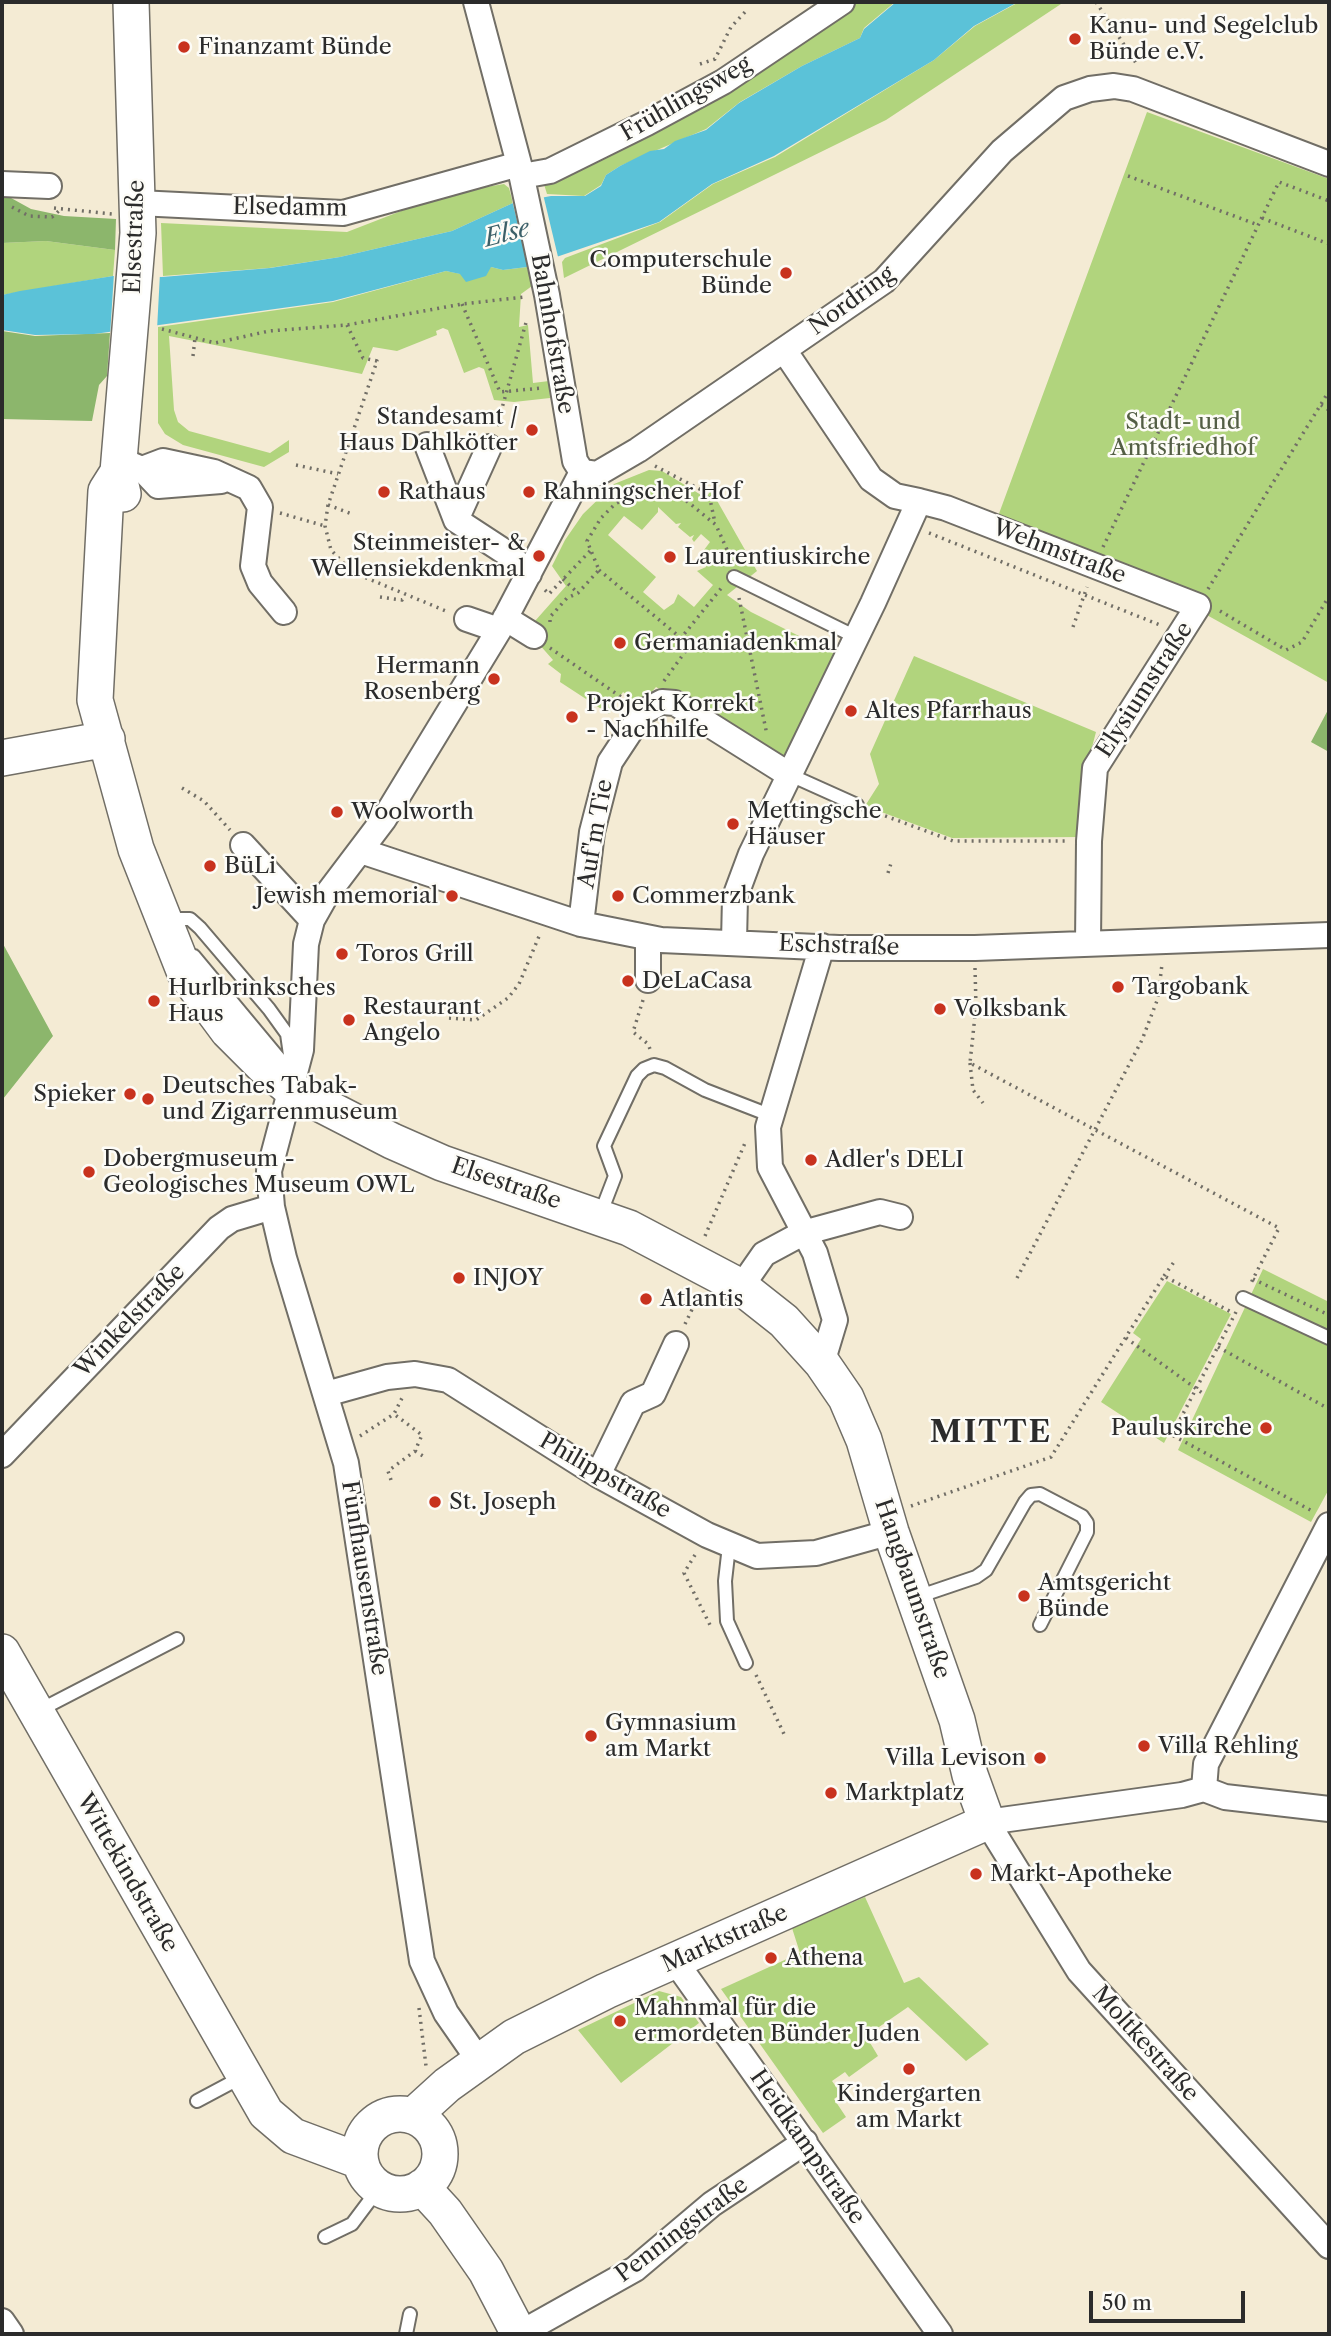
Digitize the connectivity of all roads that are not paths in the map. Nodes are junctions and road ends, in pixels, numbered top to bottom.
1 (131, 2) edge
2 (476, 2) edge
3 (842, 2) edge
4 (1329, 163) edge
5 (522, 176) junction
6 (49, 186) dead end
7 (5, 195) edge
8 (138, 218) junction
9 (784, 350) junction
10 (491, 442) road end
11 (427, 445) dead end
12 (127, 467) junction
13 (577, 482) junction
14 (919, 501) junction
15 (456, 520) junction
16 (529, 574) junction
17 (734, 577) road end
18 (1200, 603) joint
19 (284, 612) dead end
20 (467, 619) road end
21 (502, 624) junction
22 (856, 637) junction
23 (546, 638) road end
24 (107, 739) junction
25 (2, 758) edge
26 (781, 770) junction
27 (857, 806) road end
28 (243, 845) road end
29 (361, 851) junction
30 (166, 910) junction
31 (312, 920) junction
32 (581, 923) junction
33 (1329, 935) edge
34 (648, 938) junction
35 (733, 942) junction
36 (1088, 943) junction
37 (822, 946) junction
38 (648, 980) road end
39 (293, 1069) junction
40 (767, 1115) junction
41 (272, 1207) junction
42 (600, 1215) junction
43 (900, 1217) dead end
44 (803, 1233) junction
45 (702, 1265) joint
46 (741, 1287) junction
47 (1243, 1298) road end
48 (1329, 1338) edge
49 (676, 1344) road end
50 (822, 1363) junction
51 (326, 1394) junction
52 (2, 1455) edge
53 (598, 1475) junction
54 (1323, 1519) edge
55 (889, 1523) junction
56 (729, 1546) junction
57 (913, 1598) junction
58 (1040, 1625) dead end
59 (177, 1639) dead end
60 (2, 1652) edge
61 (746, 1663) dead end
62 (36, 1712) junction
63 (1203, 1789) junction
64 (1329, 1809) edge
65 (987, 1822) junction
66 (675, 1961) junction
67 (476, 2066) junction
68 (248, 2085) junction
69 (197, 2101) dead end
70 (805, 2142) junction
71 (428, 2152) junction
72 (368, 2161) junction
73 (325, 2237) dead end
74 (1329, 2246) edge
75 (410, 2314) dead end
76 (2, 2321) edge
77 (11, 2334) edge
78 (406, 2334) edge
79 (519, 2334) edge
80 (940, 2334) edge

1 - 8 street, Elsestraße
2 - 5 street, Bahnhofstraße
3 - 5 street, Frühlingsweg
4 - 9 street, Nordring
5 - 8 street, Elsedamm
5 - 13 street, Bahnhofstraße
6 - 7 street
8 - 12 street, Elsestraße
9 - 13 street, Nordring
9 - 14 street, Wehmstraße
10 - 15 street
11 - 15 street
12 - 19 street
12 - 24 street, Elsestraße
13 - 16 street
14 - 18 street, Wehmstraße
14 - 22 street
15 - 16 street
16 - 21 street
17 - 22 lane
18 - 36 street, Elysiumstraße
20 - 21 street
21 - 23 street
21 - 29 street
22 - 26 street
24 - 25 street
24 - 30 street, Elsestraße
26 - 27 lane
26 - 32 street, Auf'm Tie
26 - 35 street
28 - 31 street
29 - 31 street
29 - 32 street, Eschstraße
30 - 39 lane
30 - 39 street, Elsestraße
31 - 39 street, Fünfhausenstraße
32 - 34 street, Eschstraße
33 - 36 street, Eschstraße
34 - 35 street, Eschstraße
34 - 38 street
35 - 37 street, Eschstraße
36 - 37 street, Eschstraße
37 - 40 street
39 - 41 street, Fünfhausenstraße
39 - 42 street, Elsestraße
40 - 42 lane
40 - 44 street
41 - 51 street, Fünfhausenstraße
41 - 52 street, Winkelstraße
42 - 45 street, Elsestraße
43 - 44 street
44 - 46 street
44 - 50 street
45 - 46 street, Hangbaumstraße
46 - 50 street, Hangbaumstraße
47 - 48 lane
49 - 53 street
50 - 55 street, Hangbaumstraße
51 - 53 street, Philippstraße
51 - 67 street, Fünfhausenstraße
53 - 56 street, Philippstraße
54 - 63 street
55 - 56 street, Philippstraße
55 - 57 street, Hangbaumstraße
56 - 61 lane
57 - 58 lane
57 - 65 street, Hangbaumstraße
59 - 62 lane
60 - 62 street, Wittekindstraße
62 - 68 street, Wittekindstraße
63 - 64 street
63 - 65 street
65 - 66 street, Marktstraße
65 - 74 street, Moltkestraße
66 - 67 street, Marktstraße
66 - 70 street, Heidkampstraße
67 - 71 street, Marktstraße
67 - 71 street, Marktstraße
68 - 69 lane
68 - 72 street, Wittekindstraße
70 - 79 street, Penningstraße
70 - 80 street, Heidkampstraße
71 - 72 street, Wittekindstraße
71 - 72 street
71 - 79 street
72 - 73 lane
75 - 78 lane
76 - 77 street

